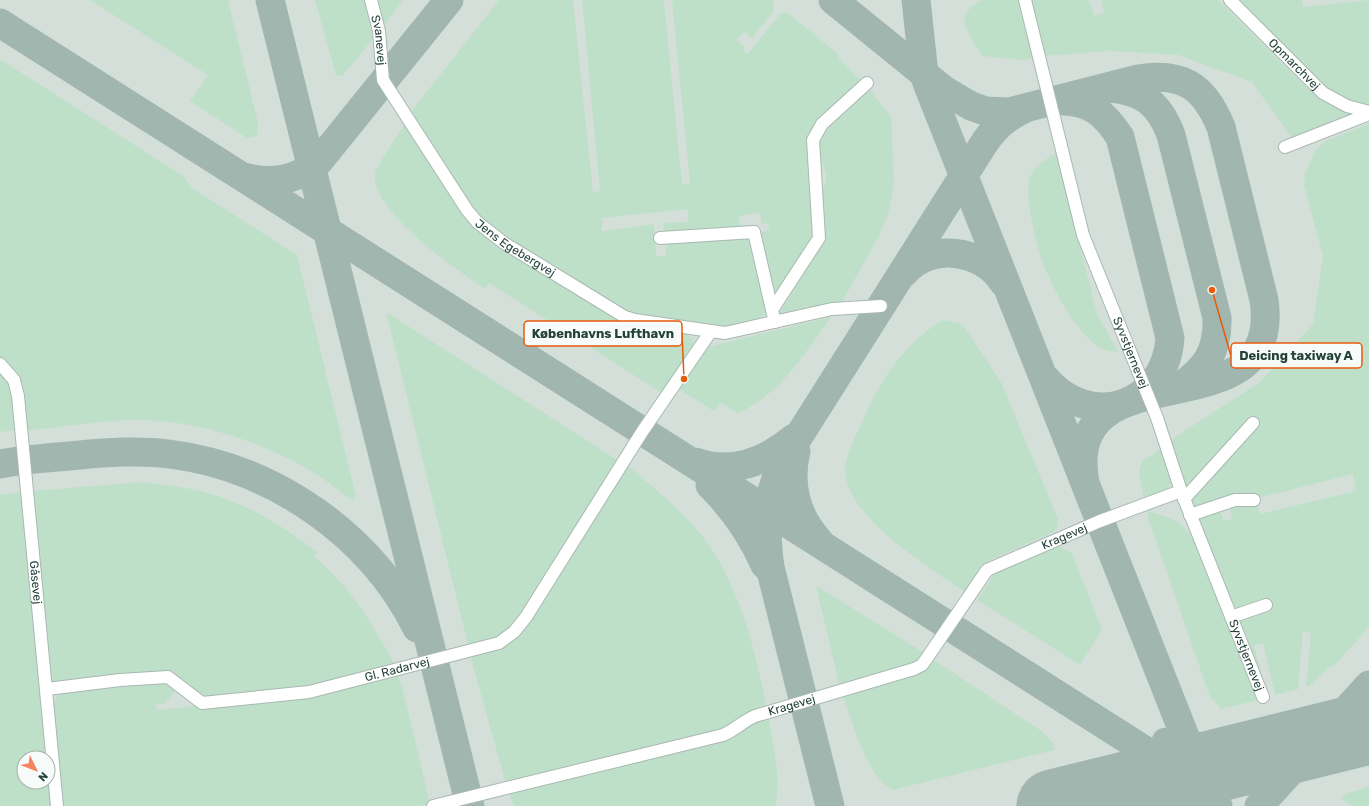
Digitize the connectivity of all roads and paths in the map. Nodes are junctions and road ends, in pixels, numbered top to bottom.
1 (371, 0) edge
2 (1025, 0) edge
3 (1230, 0) edge
4 (383, 80) joint
5 (868, 83) dead end
6 (1369, 113) edge
7 (1285, 147) dead end
8 (660, 238) dead end
9 (881, 306) dead end
10 (772, 310) junction
11 (775, 322) junction
12 (711, 331) junction
13 (0, 364) edge
14 (1253, 423) dead end
15 (1183, 495) junction
16 (1254, 500) dead end
17 (1190, 514) junction
18 (1266, 605) dead end
19 (1231, 617) junction
20 (47, 689) junction
21 (1263, 697) dead end
22 (57, 806) edge
23 (433, 806) edge

1 - 4 lane, Svanevej
2 - 15 lane, Syvstjernevej
3 - 6 lane, Opmarchvej
4 - 12 lane, Jens Egebergvej
5 - 10 lane
6 - 7 lane, Opmarchvej
8 - 10 lane
9 - 11 lane, Jens Egebergvej
10 - 11 lane
11 - 12 lane, Jens Egebergvej
12 - 20 lane, Gl. Radarvej
13 - 20 lane, Gåsevej
14 - 15 lane
15 - 17 lane, Syvstjernevej
15 - 23 lane, Kragevej
16 - 17 lane
17 - 19 lane, Syvstjernevej
18 - 19 lane
19 - 21 lane, Syvstjernevej
20 - 22 lane, Gåsevej

